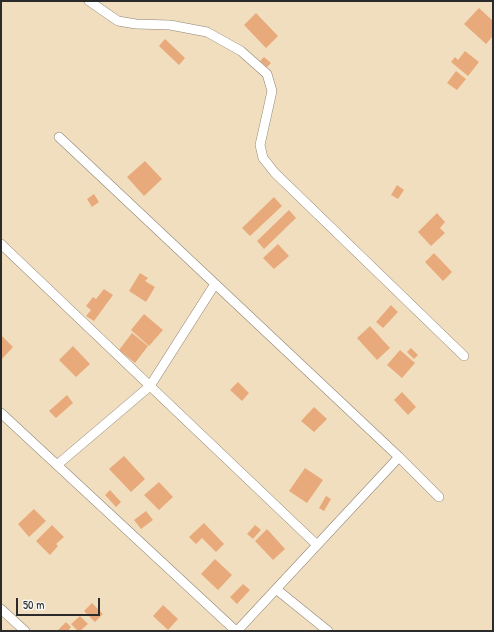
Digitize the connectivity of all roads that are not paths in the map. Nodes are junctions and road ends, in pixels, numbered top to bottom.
1 (89, 1) edge
2 (59, 137) dead end
3 (1, 244) edge
4 (215, 284) junction
5 (464, 356) dead end
6 (150, 386) junction
7 (1, 413) edge
8 (399, 457) junction
9 (57, 465) junction
10 (439, 497) dead end
11 (317, 545) junction
12 (276, 589) junction
13 (1, 609) edge
14 (25, 631) edge
15 (237, 631) edge
16 (328, 631) edge

1 - 5 street
2 - 4 street
3 - 6 street
4 - 6 street
4 - 8 street
6 - 9 street
6 - 11 street
7 - 9 street
8 - 10 street
8 - 11 street
9 - 15 street
11 - 12 street
12 - 15 street
12 - 16 street
13 - 14 street

